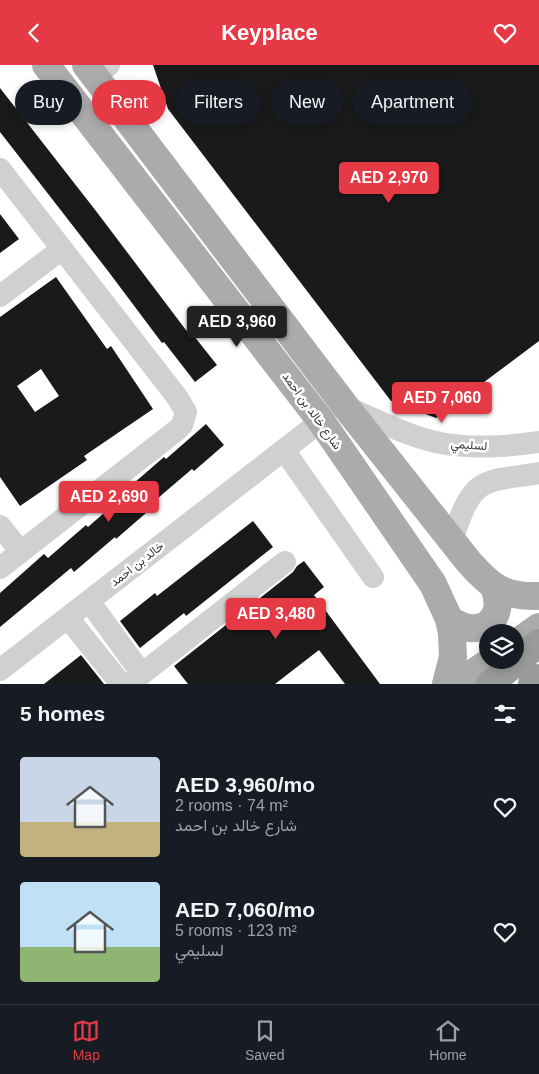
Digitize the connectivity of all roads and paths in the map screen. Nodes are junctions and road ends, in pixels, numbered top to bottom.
1 (46, 65) edge
2 (97, 69) edge
3 (0, 169) edge
4 (62, 249) junction
5 (0, 296) edge
6 (346, 407) junction
7 (321, 421) junction
8 (539, 442) edge
9 (284, 451) junction
10 (539, 473) edge
11 (0, 526) edge
12 (452, 541) junction
13 (21, 552) junction
14 (285, 562) dead end
15 (0, 568) edge
16 (373, 577) dead end
17 (494, 587) junction
18 (539, 596) edge
19 (89, 601) junction
20 (68, 618) junction
21 (450, 619) junction
22 (539, 627) edge
23 (524, 638) edge
24 (539, 643) edge
25 (479, 669) edge
26 (0, 670) edge
27 (539, 678) edge
28 (136, 679) edge
29 (121, 684) edge
30 (446, 684) edge
31 (458, 684) edge
32 (490, 684) edge
33 (532, 684) edge

1 - 7 main road, شارع خالد بن احمد
2 - 6 main road
3 - 4 street
4 - 5 street
4 - 13 street
6 - 8 street, لسليمي
6 - 12 main road
7 - 9 street, خالد بن احمد
7 - 21 main road, شارع خالد بن احمد
9 - 16 street
9 - 19 street, خالد بن احمد
10 - 12 street
11 - 13 street
12 - 17 main road
13 - 15 street
14 - 28 street
17 - 18 main road
17 - 21 main road
19 - 20 street, خالد بن احمد
19 - 28 street
20 - 26 street, خالد بن احمد
20 - 29 street
21 - 30 main road, شارع خالد بن احمد
22 - 23 main road
24 - 32 highway
25 - 31 main road
27 - 33 highway

